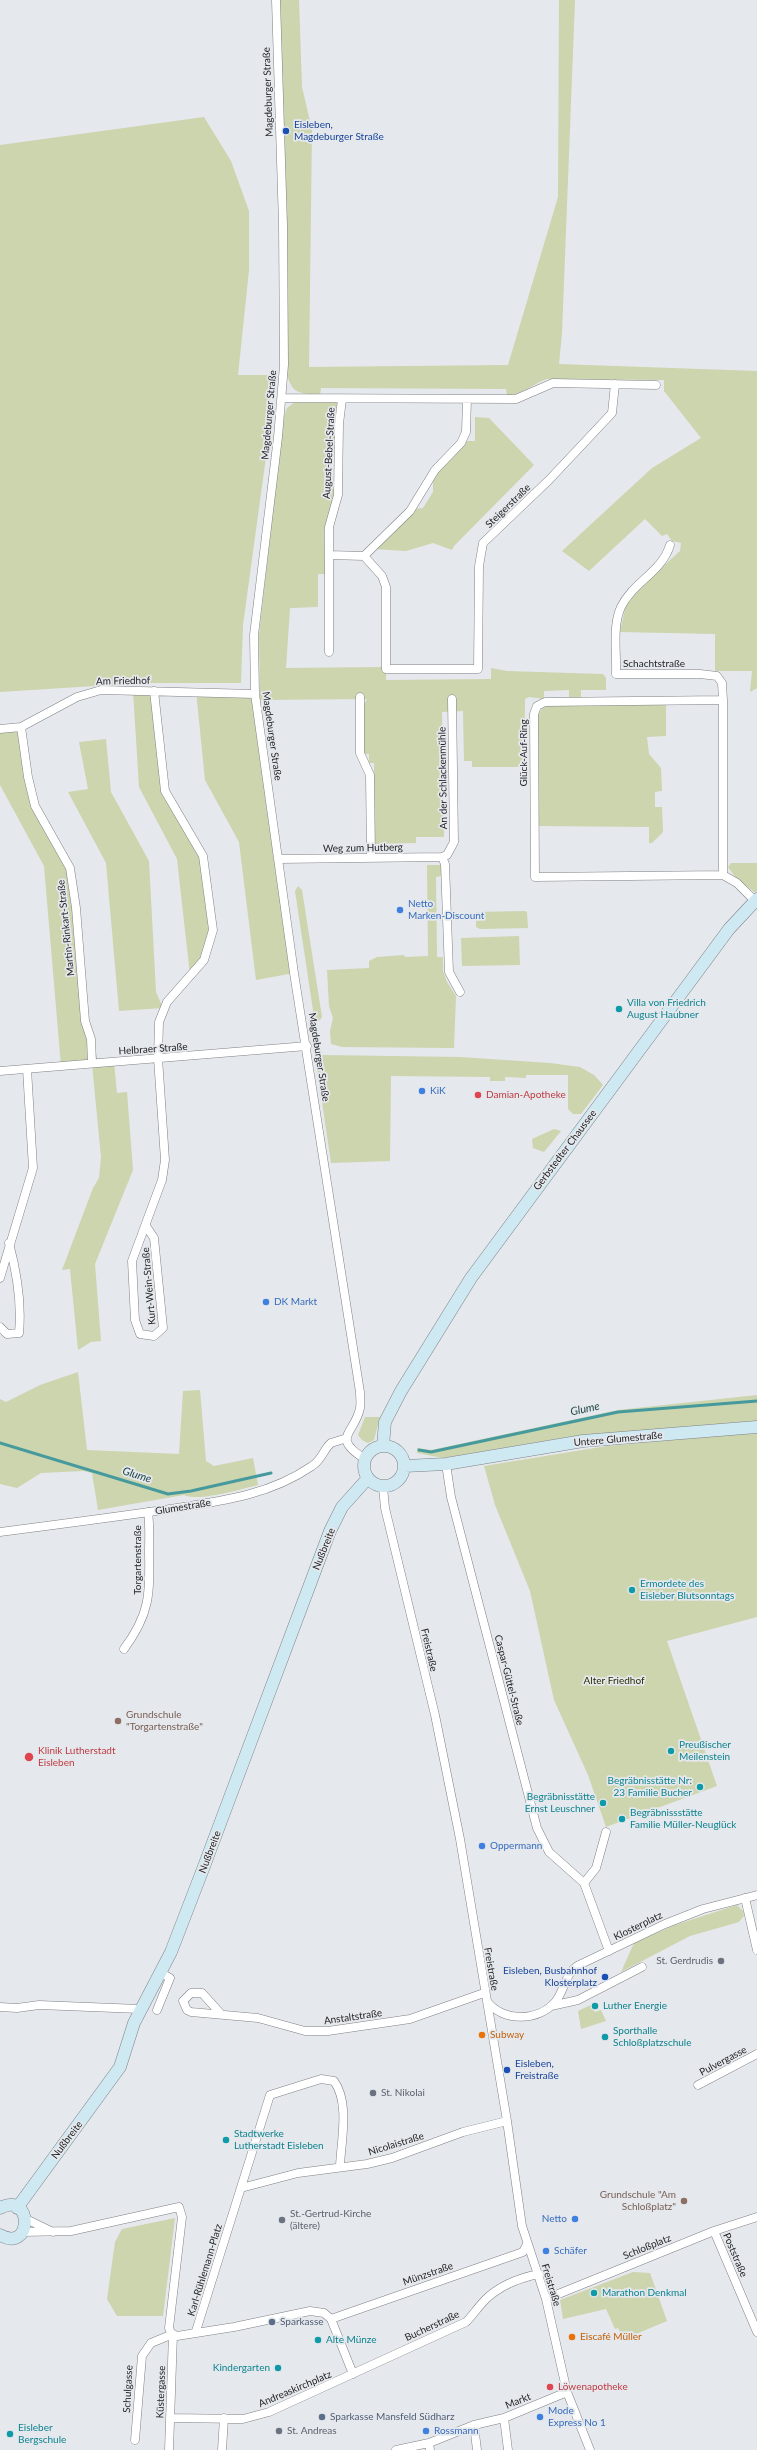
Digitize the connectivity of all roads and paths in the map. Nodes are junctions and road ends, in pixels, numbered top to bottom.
1 (276, 0) edge
2 (615, 384) junction
3 (656, 385) dead end
4 (282, 398) junction
5 (342, 399) junction
6 (467, 399) junction
7 (670, 545) dead end
8 (329, 556) junction
9 (364, 556) junction
10 (329, 652) dead end
11 (154, 691) junction
12 (255, 694) junction
13 (360, 697) dead end
14 (452, 699) dead end
15 (723, 700) junction
16 (21, 727) junction
17 (0, 729) edge
18 (445, 856) junction
19 (371, 858) junction
20 (279, 859) junction
21 (723, 875) junction
22 (756, 900) edge
23 (460, 992) dead end
24 (307, 1046) junction
25 (158, 1058) junction
26 (92, 1063) junction
27 (27, 1069) junction
28 (0, 1071) edge
29 (146, 1226) junction
30 (9, 1243) junction
31 (0, 1278) edge
32 (0, 1328) edge
33 (757, 1427) edge
34 (347, 1438) junction
35 (383, 1446) junction
36 (365, 1459) junction
37 (446, 1464) junction
38 (405, 1466) junction
39 (368, 1478) junction
40 (383, 1487) junction
41 (148, 1512) junction
42 (0, 1532) edge
43 (124, 1649) dead end
44 (606, 1832) dead end
45 (584, 1883) junction
46 (757, 1895) edge
47 (745, 1898) junction
48 (757, 1950) edge
49 (609, 1951) junction
50 (642, 1967) dead end
51 (161, 1973) junction
52 (485, 1996) junction
53 (551, 2006) junction
54 (0, 2007) edge
55 (140, 2009) junction
56 (157, 2010) dead end
57 (221, 2014) dead end
58 (757, 2054) edge
59 (698, 2085) dead end
60 (508, 2121) junction
61 (340, 2166) junction
62 (241, 2188) junction
63 (1, 2207) edge
64 (17, 2208) junction
65 (757, 2217) edge
66 (26, 2219) junction
67 (714, 2230) junction
68 (22, 2232) junction
69 (54, 2232) junction
70 (1, 2238) edge
71 (527, 2244) junction
72 (539, 2274) junction
73 (546, 2299) junction
74 (331, 2320) junction
75 (196, 2331) junction
76 (757, 2332) edge
77 (173, 2334) junction
78 (351, 2376) junction
79 (567, 2392) junction
80 (170, 2418) junction
81 (224, 2418) junction
82 (504, 2418) junction
83 (474, 2425) junction
84 (135, 2440) dead end
85 (430, 2446) edge
86 (169, 2450) edge
87 (222, 2450) edge
88 (396, 2450) edge
89 (477, 2450) edge
90 (508, 2450) edge
91 (590, 2450) edge

1 - 4 street, Magdeburger Straße
2 - 3 street
2 - 6 street
2 - 9 street, Steigerstraße
4 - 5 street
4 - 12 street, Magdeburger Straße
5 - 6 street
5 - 8 street, August-Bebel-Straße
6 - 9 street
7 - 15 street, Schachtstraße
8 - 9 street
8 - 10 street, August-Bebel-Straße
11 - 12 street, Am Friedhof
11 - 16 street, Am Friedhof
11 - 25 street, Kurt-Wein-Straße
12 - 20 street, Magdeburger Straße
13 - 19 street
14 - 18 street, An der Schlackenmühle
15 - 21 street
15 - 21 street, Glück-Auf-Ring
16 - 17 street, Am Friedhof
16 - 26 street, Martin-Rinkart-Straße
18 - 19 street, Weg zum Hutberg
18 - 23 street
19 - 20 street, Weg zum Hutberg
20 - 24 street, Magdeburger Straße
21 - 22 street
22 - 35 main road, Gerbstedter Chaussee
24 - 25 street, Helbraer Straße
24 - 34 street, Magdeburger Straße
25 - 26 street, Helbraer Straße
25 - 29 street, Kurt-Wein-Straße
26 - 27 street, Helbraer Straße
27 - 28 street, Helbraer Straße
27 - 30 street
29 - 29 street, Kurt-Wein-Straße
30 - 31 street
30 - 32 street
33 - 37 main road, Untere Glumestraße
34 - 36 street
34 - 41 street, Glumestraße
35 - 36 main road
35 - 38 main road
36 - 39 main road
37 - 38 main road
37 - 45 street, Caspar-Güttel-Straße
38 - 40 main road
39 - 40 main road
39 - 51 main road, Nußbreite
40 - 52 street, Freistraße
41 - 42 street, Glumestraße
41 - 43 street, Torgartenstraße
44 - 45 street
45 - 49 street
46 - 47 street, Klosterplatz
47 - 48 street
47 - 49 street, Klosterplatz
49 - 53 street, Klosterplatz
50 - 53 street
51 - 55 main road, Nußbreite
51 - 56 street
52 - 53 street
52 - 57 street, Anstaltstraße
52 - 60 street, Freistraße
54 - 55 street
55 - 64 main road, Nußbreite
58 - 59 street, Pulvergasse
60 - 61 street, Nicolaistraße
60 - 71 street, Freistraße
61 - 62 street, Nicolaistraße
61 - 62 street, Karl-Rühlemann-Platz
62 - 75 street, Karl-Rühlemann-Platz
63 - 64 main road
64 - 66 main road
65 - 67 street, Schloßplatz
66 - 68 main road
66 - 69 street
67 - 73 street, Schloßplatz
67 - 76 street, Poststraße
68 - 69 street
68 - 70 main road
69 - 77 street
71 - 72 street, Freistraße
71 - 74 street, Münzstraße
72 - 73 street, Freistraße
72 - 78 street, Bucherstraße
73 - 79 street, Freistraße
74 - 75 street
74 - 78 street
75 - 77 street, Karl-Rühlemann-Platz
77 - 80 street, Küstergasse
77 - 84 street, Schulgasse
78 - 81 street, Andreaskirchplatz
79 - 82 street, Markt
79 - 91 street, Freistraße
80 - 81 street, Andreaskirchplatz
80 - 86 street, Küstergasse
81 - 87 street
82 - 83 street, Markt
82 - 90 street
83 - 85 street, Markt
83 - 89 street
85 - 88 street, Markt

